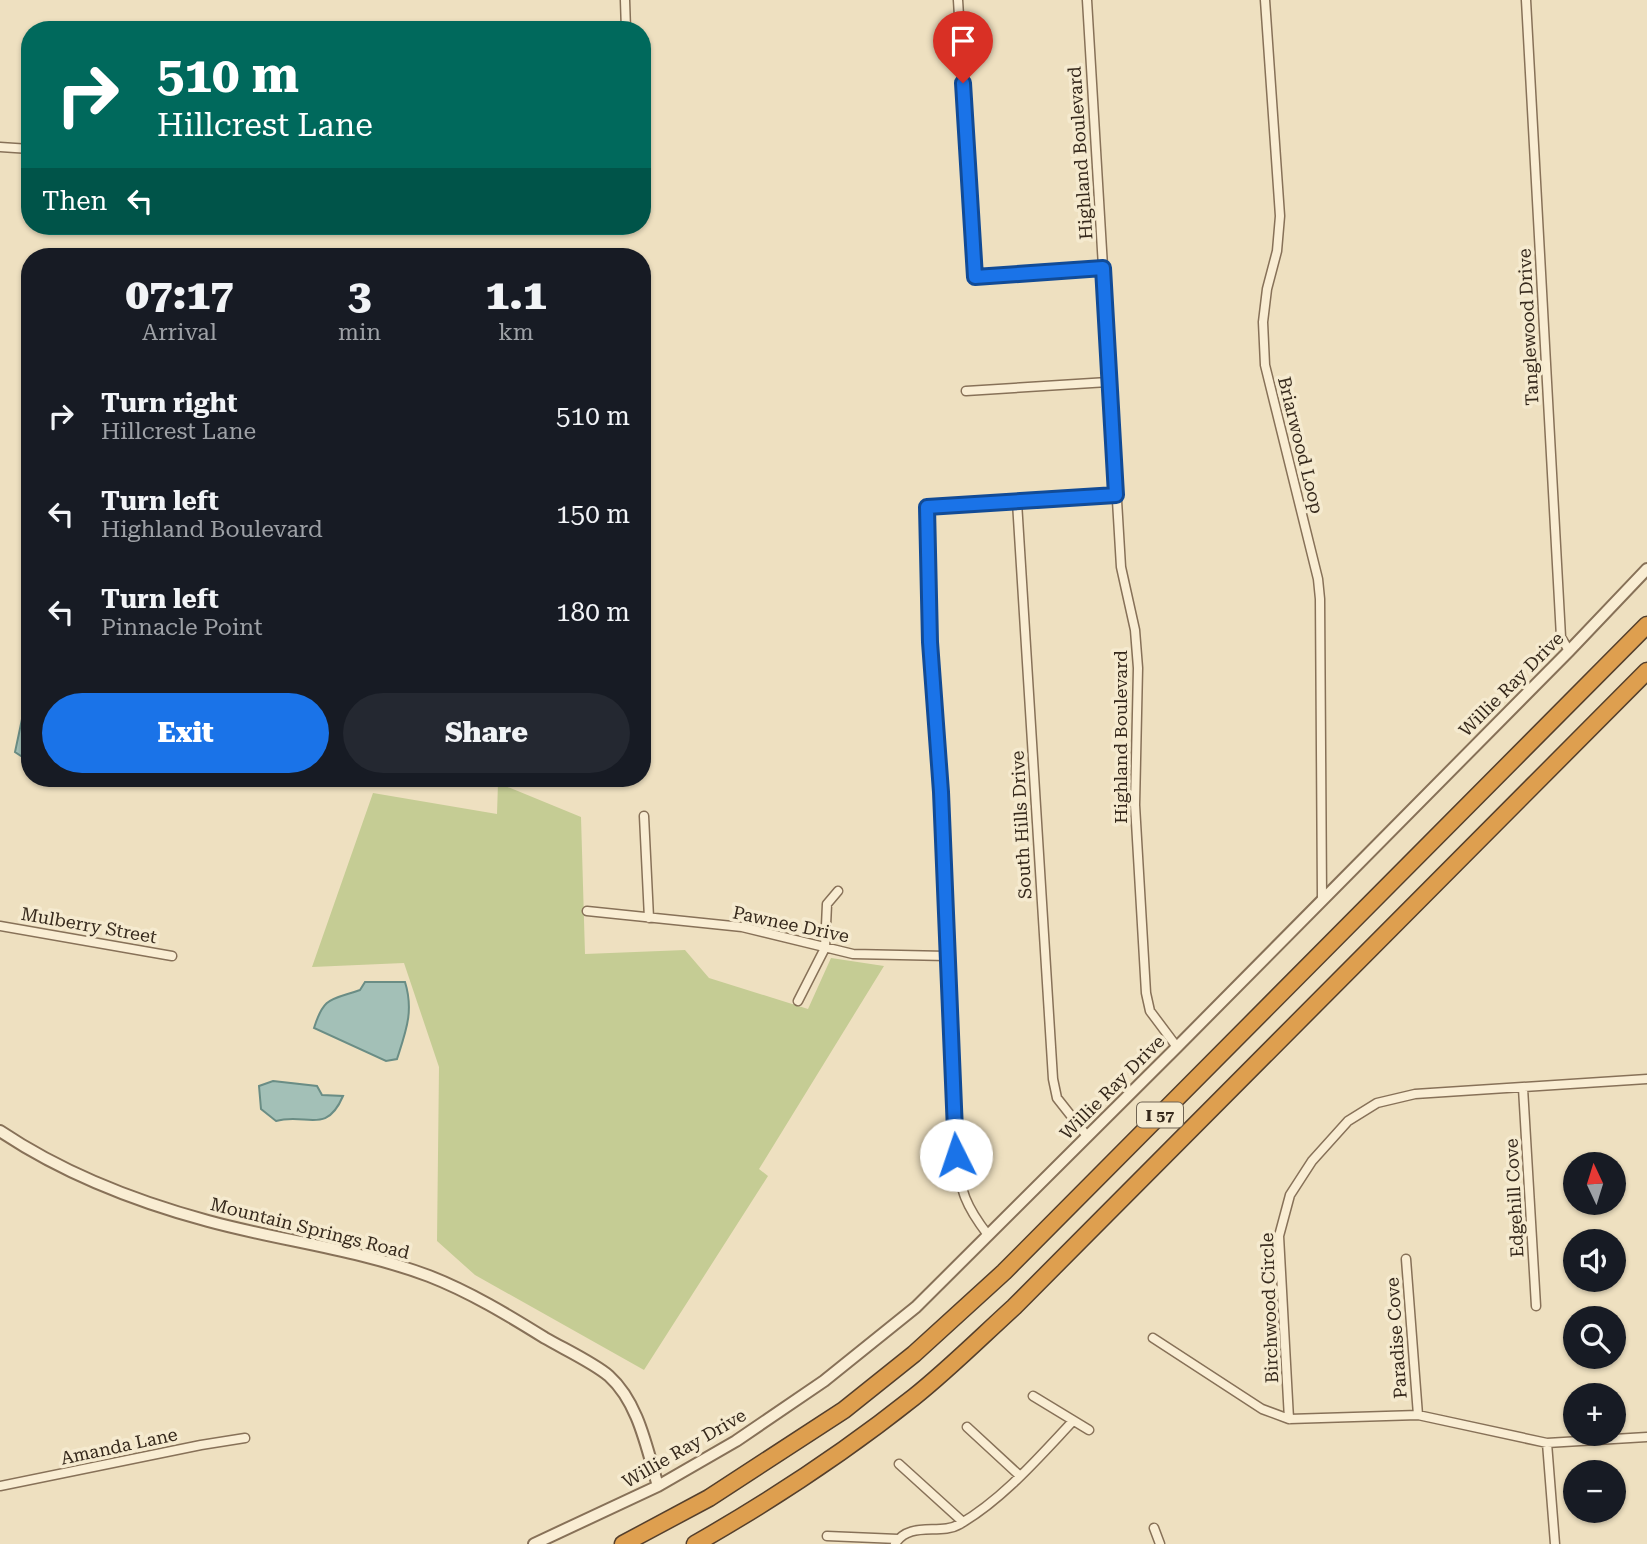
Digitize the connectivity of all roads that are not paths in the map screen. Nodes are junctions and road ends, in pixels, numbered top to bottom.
1 (625, 0) edge
2 (958, 0) edge
3 (1087, 0) edge
4 (1265, 0) edge
5 (1526, 0) edge
6 (626, 21) edge
7 (0, 146) edge
8 (21, 148) edge
9 (1103, 268) junction
10 (1108, 382) junction
11 (966, 391) dead end
12 (1116, 495) junction
13 (1017, 502) junction
14 (1647, 569) edge
15 (1647, 625) edge
16 (1569, 651) junction
17 (1647, 671) edge
18 (643, 816) dead end
19 (838, 891) dead end
20 (1322, 898) junction
21 (587, 911) dead end
22 (649, 918) junction
23 (0, 926) edge
24 (825, 948) junction
25 (172, 956) dead end
26 (947, 956) junction
27 (798, 1002) dead end
28 (1177, 1047) junction
29 (1647, 1079) edge
30 (1523, 1088) junction
31 (0, 1131) edge
32 (1087, 1136) junction
33 (988, 1234) junction
34 (1406, 1259) dead end
35 (1536, 1306) dead end
36 (1153, 1338) dead end
37 (1034, 1396) dead end
38 (1418, 1415) junction
39 (1289, 1419) junction
40 (1073, 1421) junction
41 (967, 1427) dead end
42 (1089, 1430) dead end
43 (1647, 1437) edge
44 (245, 1438) dead end
45 (1546, 1443) junction
46 (900, 1464) dead end
47 (1019, 1475) junction
48 (0, 1486) edge
49 (658, 1486) junction
50 (963, 1522) junction
51 (1154, 1528) dead end
52 (827, 1536) dead end
53 (897, 1542) edge
54 (534, 1544) edge
55 (623, 1544) edge
56 (695, 1544) edge
57 (1160, 1544) edge
58 (1555, 1544) edge

1 - 6 street
2 - 9 street
3 - 9 street, Highland Boulevard
4 - 20 street, Briarwood Loop
5 - 16 street, Tanglewood Drive
7 - 8 street
9 - 10 street, Highland Boulevard
10 - 11 street
10 - 12 street, Highland Boulevard
12 - 13 street
12 - 28 street, Highland Boulevard
13 - 26 street
13 - 32 street, South Hills Drive
14 - 16 street, Willie Ray Drive
15 - 55 highway, I 57
16 - 20 street, Willie Ray Drive
17 - 56 highway, I 57
18 - 22 street
19 - 24 street
20 - 28 street, Willie Ray Drive
21 - 22 street, Pawnee Drive
22 - 24 street, Pawnee Drive
23 - 25 street, Mulberry Street
24 - 26 street, Pawnee Drive
24 - 27 street
26 - 33 street
28 - 32 street, Willie Ray Drive
29 - 30 street, Birchwood Circle
30 - 35 street, Edgehill Cove
30 - 39 street, Birchwood Circle
31 - 49 street, Mountain Springs Road
32 - 33 street, Willie Ray Drive
33 - 49 street, Willie Ray Drive
34 - 38 street, Paradise Cove
36 - 39 street
37 - 40 street
38 - 39 street
38 - 45 street
40 - 42 street
40 - 47 street
41 - 47 street
43 - 45 street
44 - 48 street, Amanda Lane
45 - 58 street
46 - 50 street
47 - 50 street
49 - 54 street, Willie Ray Drive
50 - 53 street
51 - 57 street
52 - 53 street

